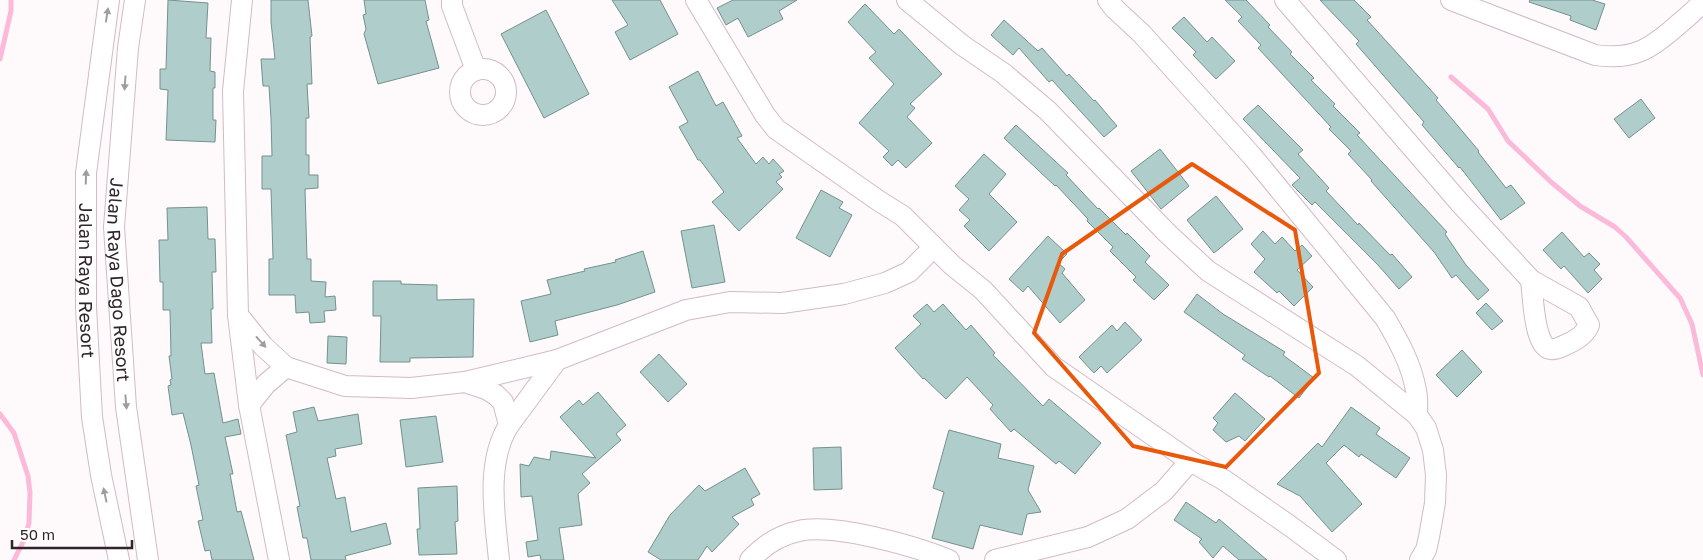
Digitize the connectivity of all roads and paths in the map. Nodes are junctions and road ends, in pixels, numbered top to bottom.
1 (109, 0) edge
2 (135, 0) edge
3 (242, 0) edge
4 (452, 0) edge
5 (696, 0) edge
6 (908, 0) edge
7 (1108, 0) edge
8 (1285, 0) edge
9 (1451, 0) edge
10 (1699, 14) edge
11 (476, 70) dead end
12 (934, 247) junction
13 (1531, 280) dead end
14 (238, 315) junction
15 (557, 360) junction
16 (286, 367) junction
17 (465, 382) junction
18 (249, 405) junction
19 (1417, 415) junction
20 (509, 425) junction
21 (1190, 461) junction
22 (119, 560) edge
23 (148, 560) edge
24 (279, 560) edge
25 (499, 560) edge
26 (750, 560) edge
27 (949, 560) edge
28 (995, 560) edge
29 (1336, 560) edge
30 (1420, 560) edge

22 -> 1 street, Jalan Raya Resort
2 -> 23 street, Jalan Raya Dago Resort
3 - 14 street
4 - 11 street
5 - 12 street
6 - 19 street
7 - 19 street
8 - 13 street
9 - 10 street
12 - 15 street
12 - 21 street
14 -> 16 street
14 - 18 street
15 - 17 street
15 - 20 street
16 - 17 street
16 - 18 street
17 - 20 street
18 - 24 street
19 - 30 street
20 - 25 street
21 - 28 street
21 - 29 street
26 - 27 street

